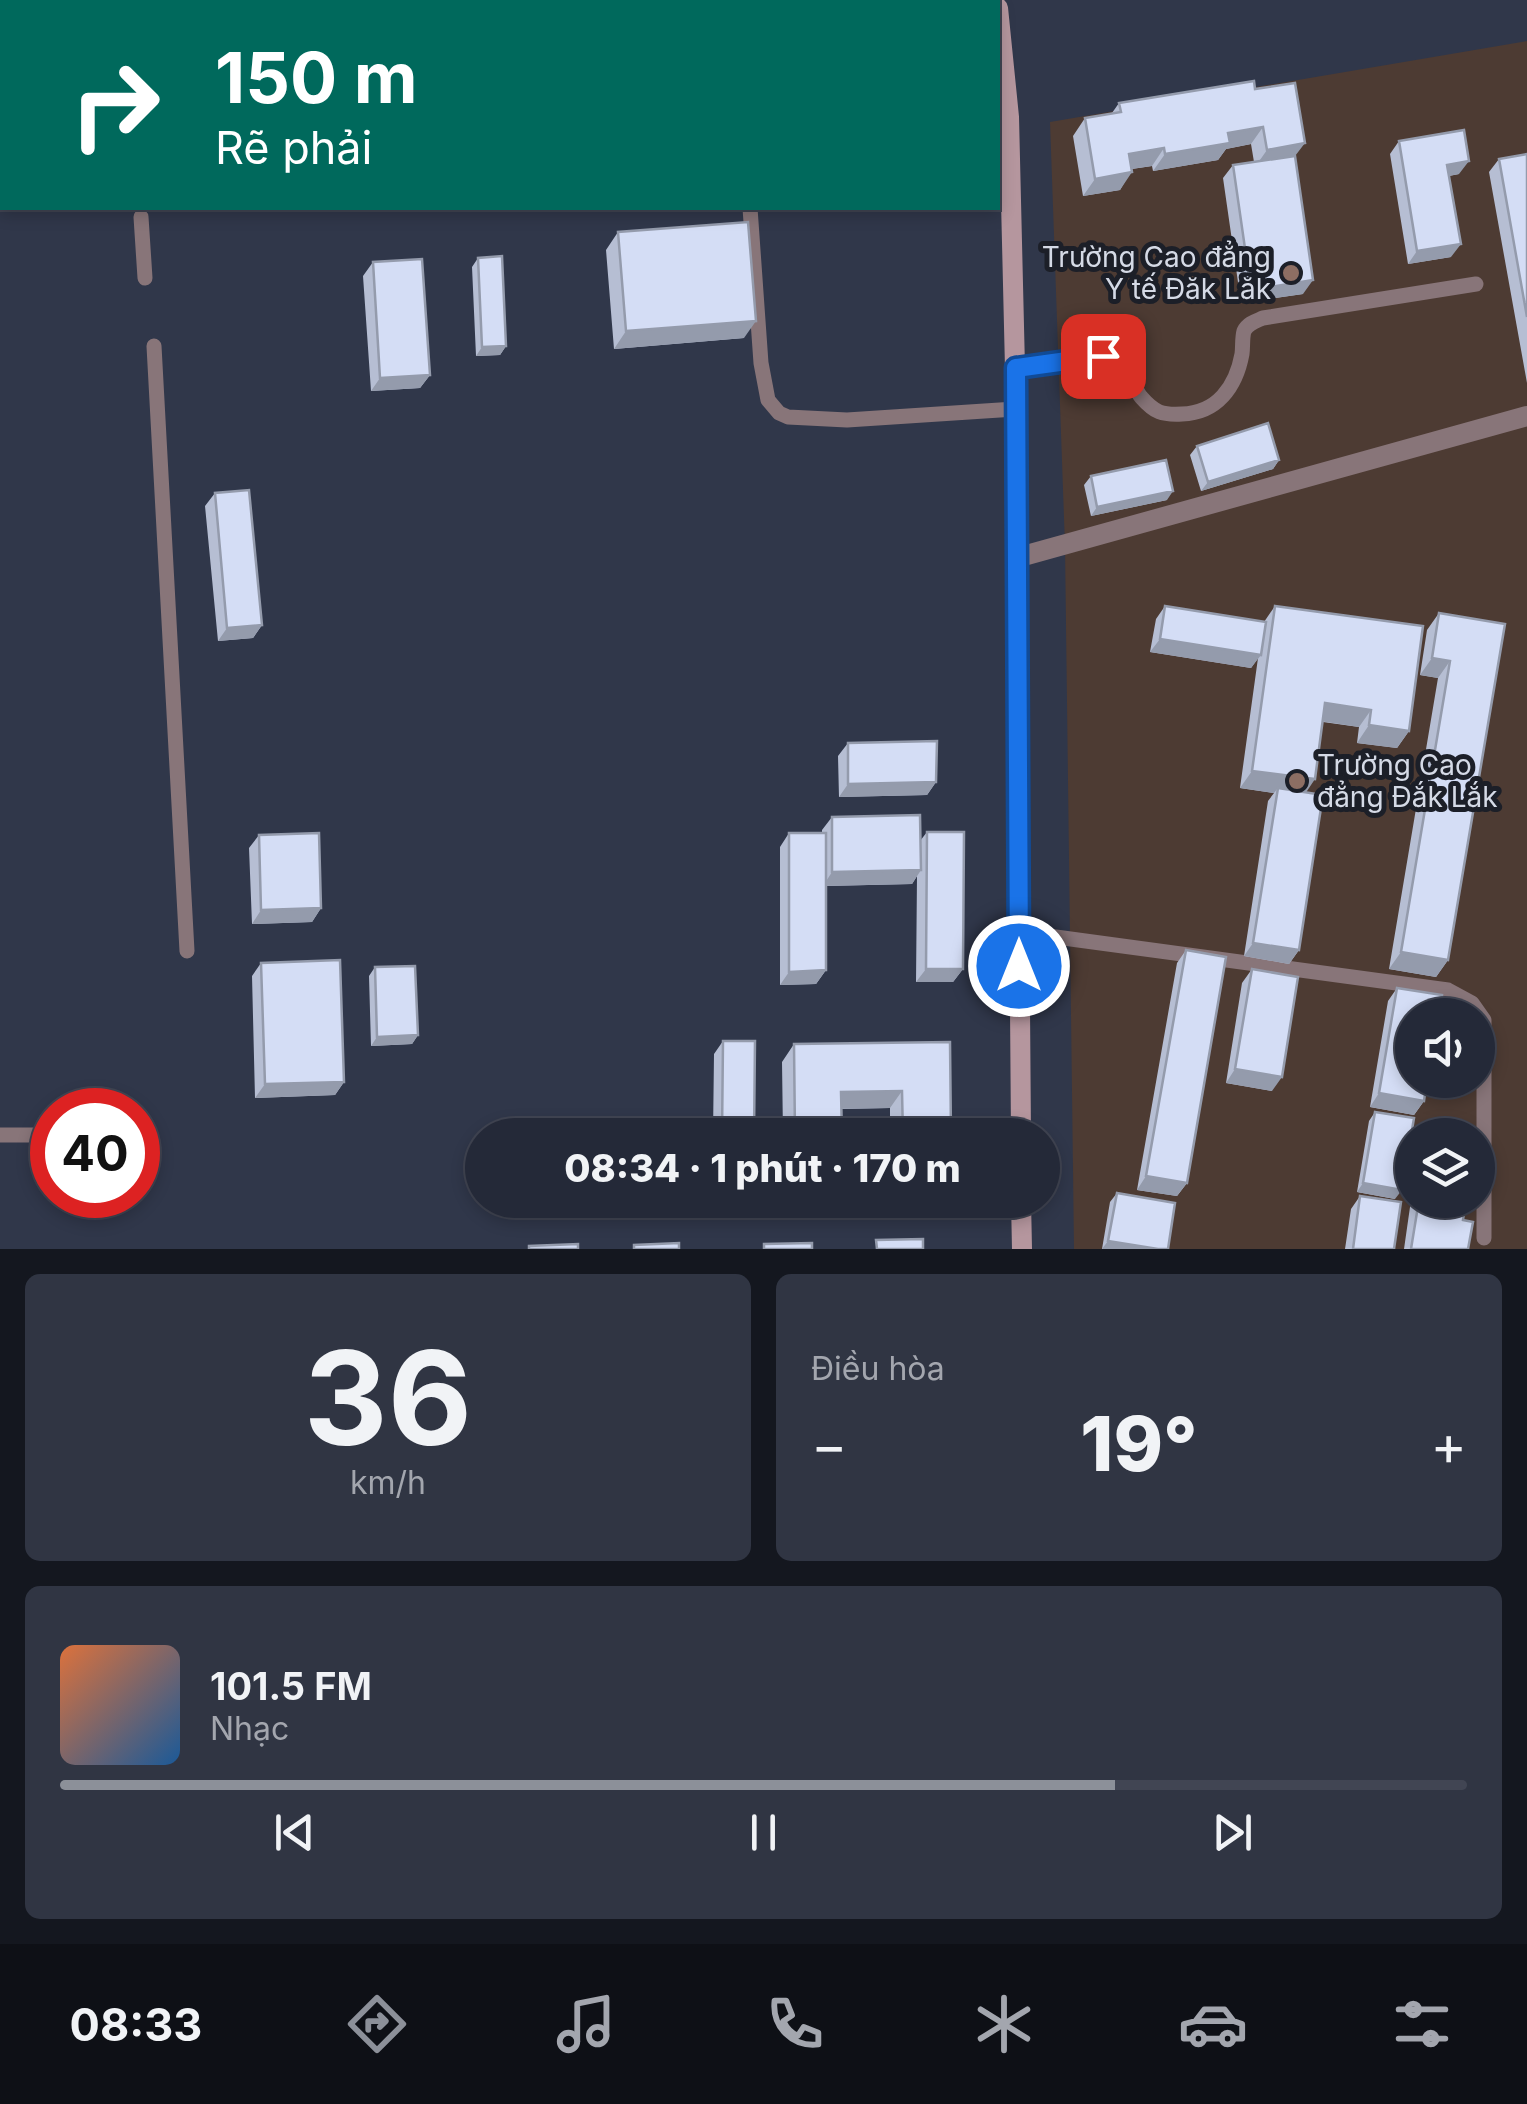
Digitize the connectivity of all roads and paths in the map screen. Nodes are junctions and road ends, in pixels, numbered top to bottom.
1 (1000, 32) edge
2 (750, 210) edge
3 (141, 216) dead end
4 (146, 278) dead end
5 (1476, 284) dead end
6 (154, 346) dead end
7 (1016, 368) junction
8 (1015, 409) junction
9 (1527, 416) edge
10 (1016, 558) junction
11 (1019, 932) junction
12 (187, 951) dead end
13 (1021, 1118) edge
14 (0, 1135) edge
15 (30, 1135) edge
16 (1022, 1218) edge
17 (1484, 1238) dead end
18 (1022, 1249) edge

1 - 7 street
2 - 8 lane
3 - 4 lane
5 - 7 lane
6 - 12 lane
7 - 8 street
8 - 10 street
9 - 10 street
10 - 11 street
11 - 13 street
11 - 17 lane
14 - 15 lane
16 - 18 street

